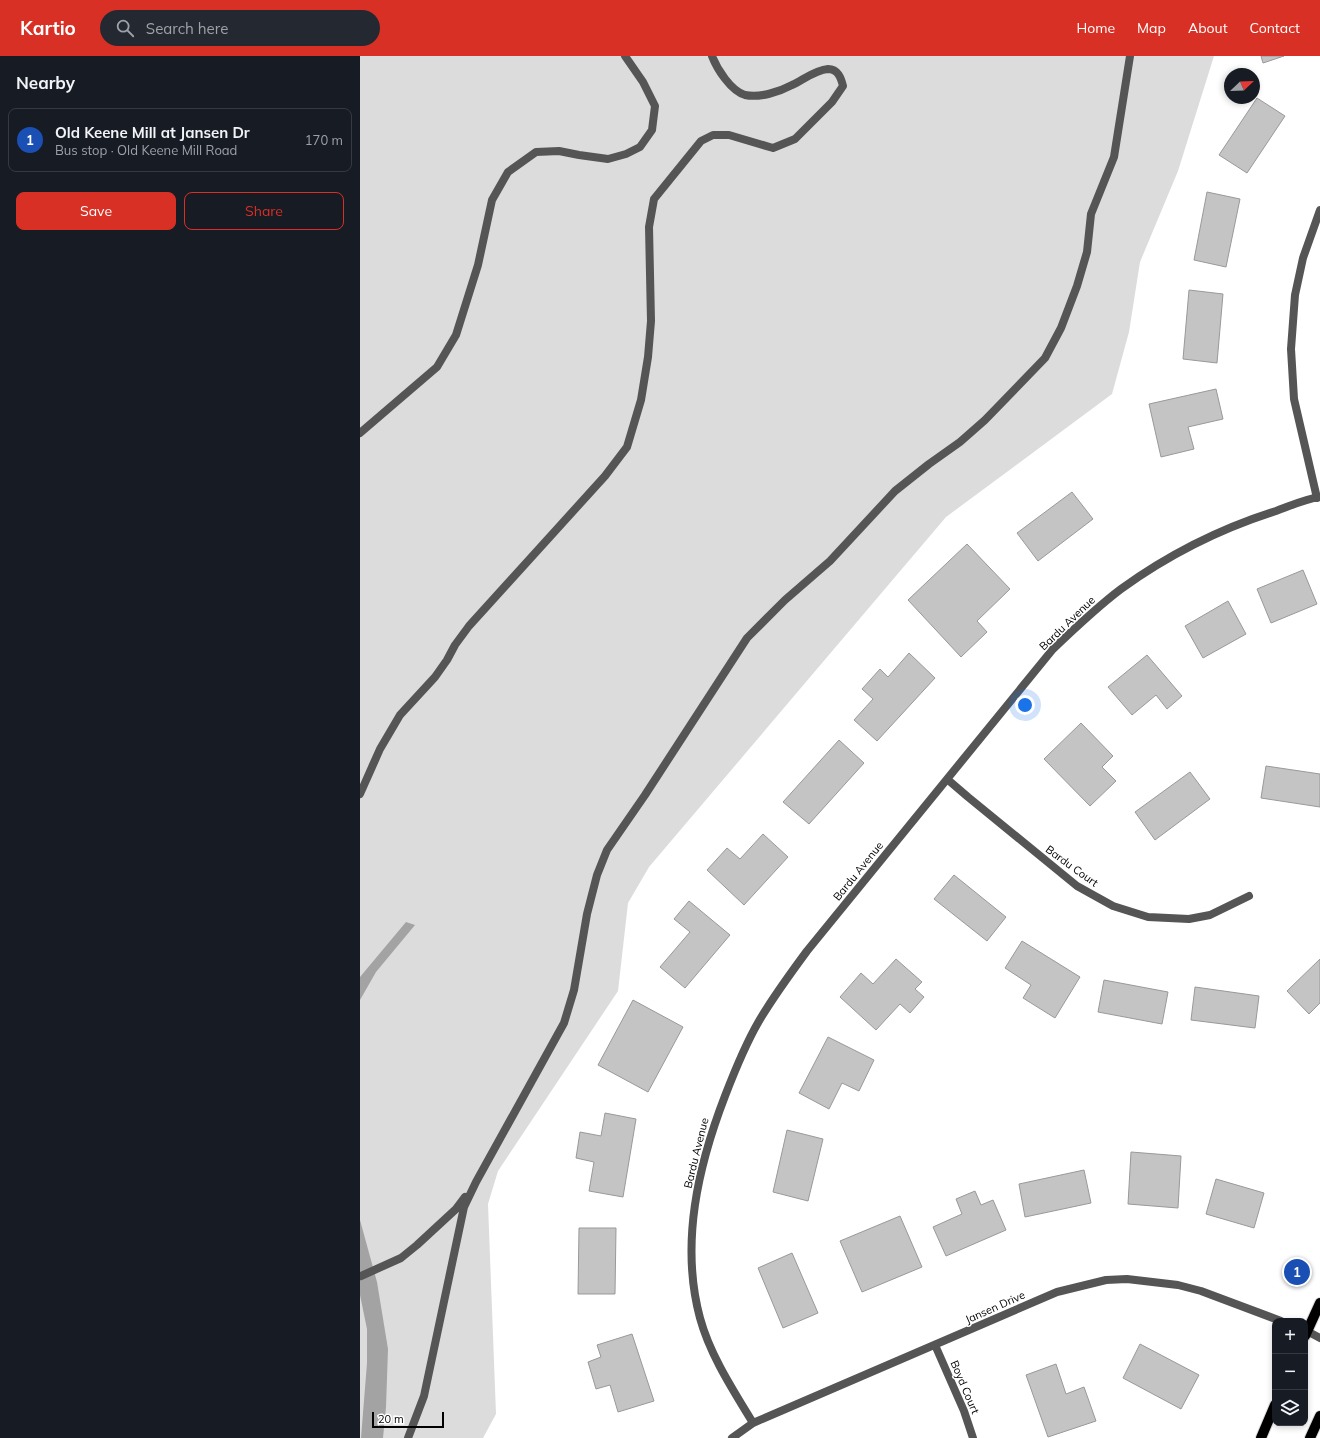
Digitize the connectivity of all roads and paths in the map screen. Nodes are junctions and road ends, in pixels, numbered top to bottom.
1 (625, 56) edge
2 (712, 56) edge
3 (1130, 56) edge
4 (1320, 210) edge
5 (360, 433) edge
6 (1318, 497) edge
7 (947, 779) junction
8 (360, 794) edge
9 (1249, 896) dead end
10 (476, 1182) junction
11 (364, 1274) dead end
12 (1320, 1302) edge
13 (1273, 1318) edge
14 (1308, 1328) edge
15 (1308, 1333) edge
16 (1320, 1338) edge
17 (935, 1345) junction
18 (1272, 1412) edge
19 (1320, 1416) edge
20 (753, 1423) junction
21 (408, 1438) edge
22 (732, 1438) edge
23 (973, 1438) edge
24 (1261, 1438) edge
25 (1310, 1438) edge

1 - 5 street
2 - 8 street
3 - 10 street
4 - 6 street
6 - 7 street, Bardu Avenue
7 - 9 street, Bardu Court
7 - 20 street, Bardu Avenue
10 - 11 street
10 - 21 street
12 - 14 main road
13 - 17 street, Jansen Drive
15 - 16 street
17 - 20 street, Jansen Drive
17 - 23 street, Boyd Court
18 - 24 main road
19 - 25 main road
20 - 22 street, Jansen Drive

